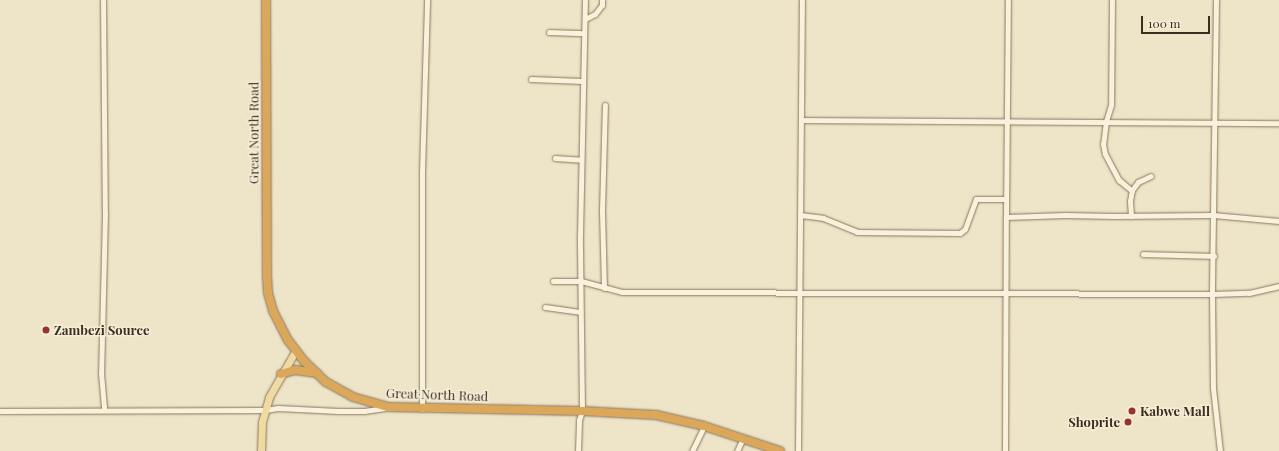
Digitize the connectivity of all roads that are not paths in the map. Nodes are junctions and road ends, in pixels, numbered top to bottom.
1 (103, 0) edge
2 (266, 0) edge
3 (427, 0) edge
4 (585, 0) edge
5 (602, 0) edge
6 (802, 0) edge
7 (1008, 0) edge
8 (1112, 0) edge
9 (1216, 0) edge
10 (585, 19) junction
11 (549, 32) dead end
12 (584, 33) junction
13 (531, 79) dead end
14 (582, 81) junction
15 (605, 105) dead end
16 (801, 120) junction
17 (1007, 121) junction
18 (1106, 121) junction
19 (1279, 123) edge
20 (1214, 124) junction
21 (555, 158) dead end
22 (581, 160) junction
23 (1151, 176) dead end
24 (1132, 191) junction
25 (1006, 200) junction
26 (800, 215) junction
27 (1213, 215) junction
28 (1131, 216) junction
29 (1006, 217) junction
30 (1279, 221) edge
31 (1143, 254) dead end
32 (1214, 256) junction
33 (553, 281) dead end
34 (581, 281) junction
35 (1279, 286) edge
36 (604, 288) junction
37 (801, 292) junction
38 (1007, 292) junction
39 (1212, 294) junction
40 (545, 307) dead end
41 (580, 312) junction
42 (296, 350) junction
43 (317, 373) junction
44 (281, 374) junction
45 (388, 407) junction
46 (422, 409) junction
47 (104, 410) junction
48 (265, 410) junction
49 (0, 411) edge
50 (582, 411) junction
51 (704, 426) junction
52 (743, 438) junction
53 (261, 451) edge
54 (578, 451) edge
55 (692, 451) edge
56 (737, 451) edge
57 (780, 451) edge
58 (798, 451) edge
59 (1005, 451) edge
60 (1220, 451) edge

1 - 47 street
2 - 42 highway, Great North Road
3 - 46 street
4 - 10 street
5 - 10 street
6 - 16 street
7 - 17 street
8 - 18 street
9 - 20 street
10 - 12 street
11 - 12 street
12 - 14 street
13 - 14 street
14 - 22 street
15 - 36 street
16 - 17 street
16 - 26 street
17 - 18 street
17 - 25 street
18 - 20 street
18 - 24 street
19 - 20 street
20 - 27 street
21 - 22 street
22 - 34 street
23 - 24 street
24 - 28 street
25 - 26 street
25 - 29 street
26 - 37 street
27 - 28 street
27 - 30 street
27 - 32 street
28 - 29 street
29 - 38 street
31 - 32 street
32 - 39 street
33 - 34 street
34 - 36 street
34 - 41 street
35 - 39 street
36 - 37 street
37 - 38 street
37 - 58 street
38 - 39 street
38 - 59 street
39 - 60 street
40 - 41 street
41 - 50 street
42 - 43 highway, Great North Road
42 - 44 main road
43 - 44 highway
43 - 45 highway, Great North Road
44 - 48 main road
45 - 46 highway, Great North Road
45 - 48 street
46 - 50 highway, Great North Road
47 - 48 street
47 - 49 street
48 - 53 main road
50 - 51 highway, Great North Road
50 - 54 street
51 - 52 highway, Great North Road
51 - 55 street
52 - 56 street
52 - 57 highway, Great North Road

